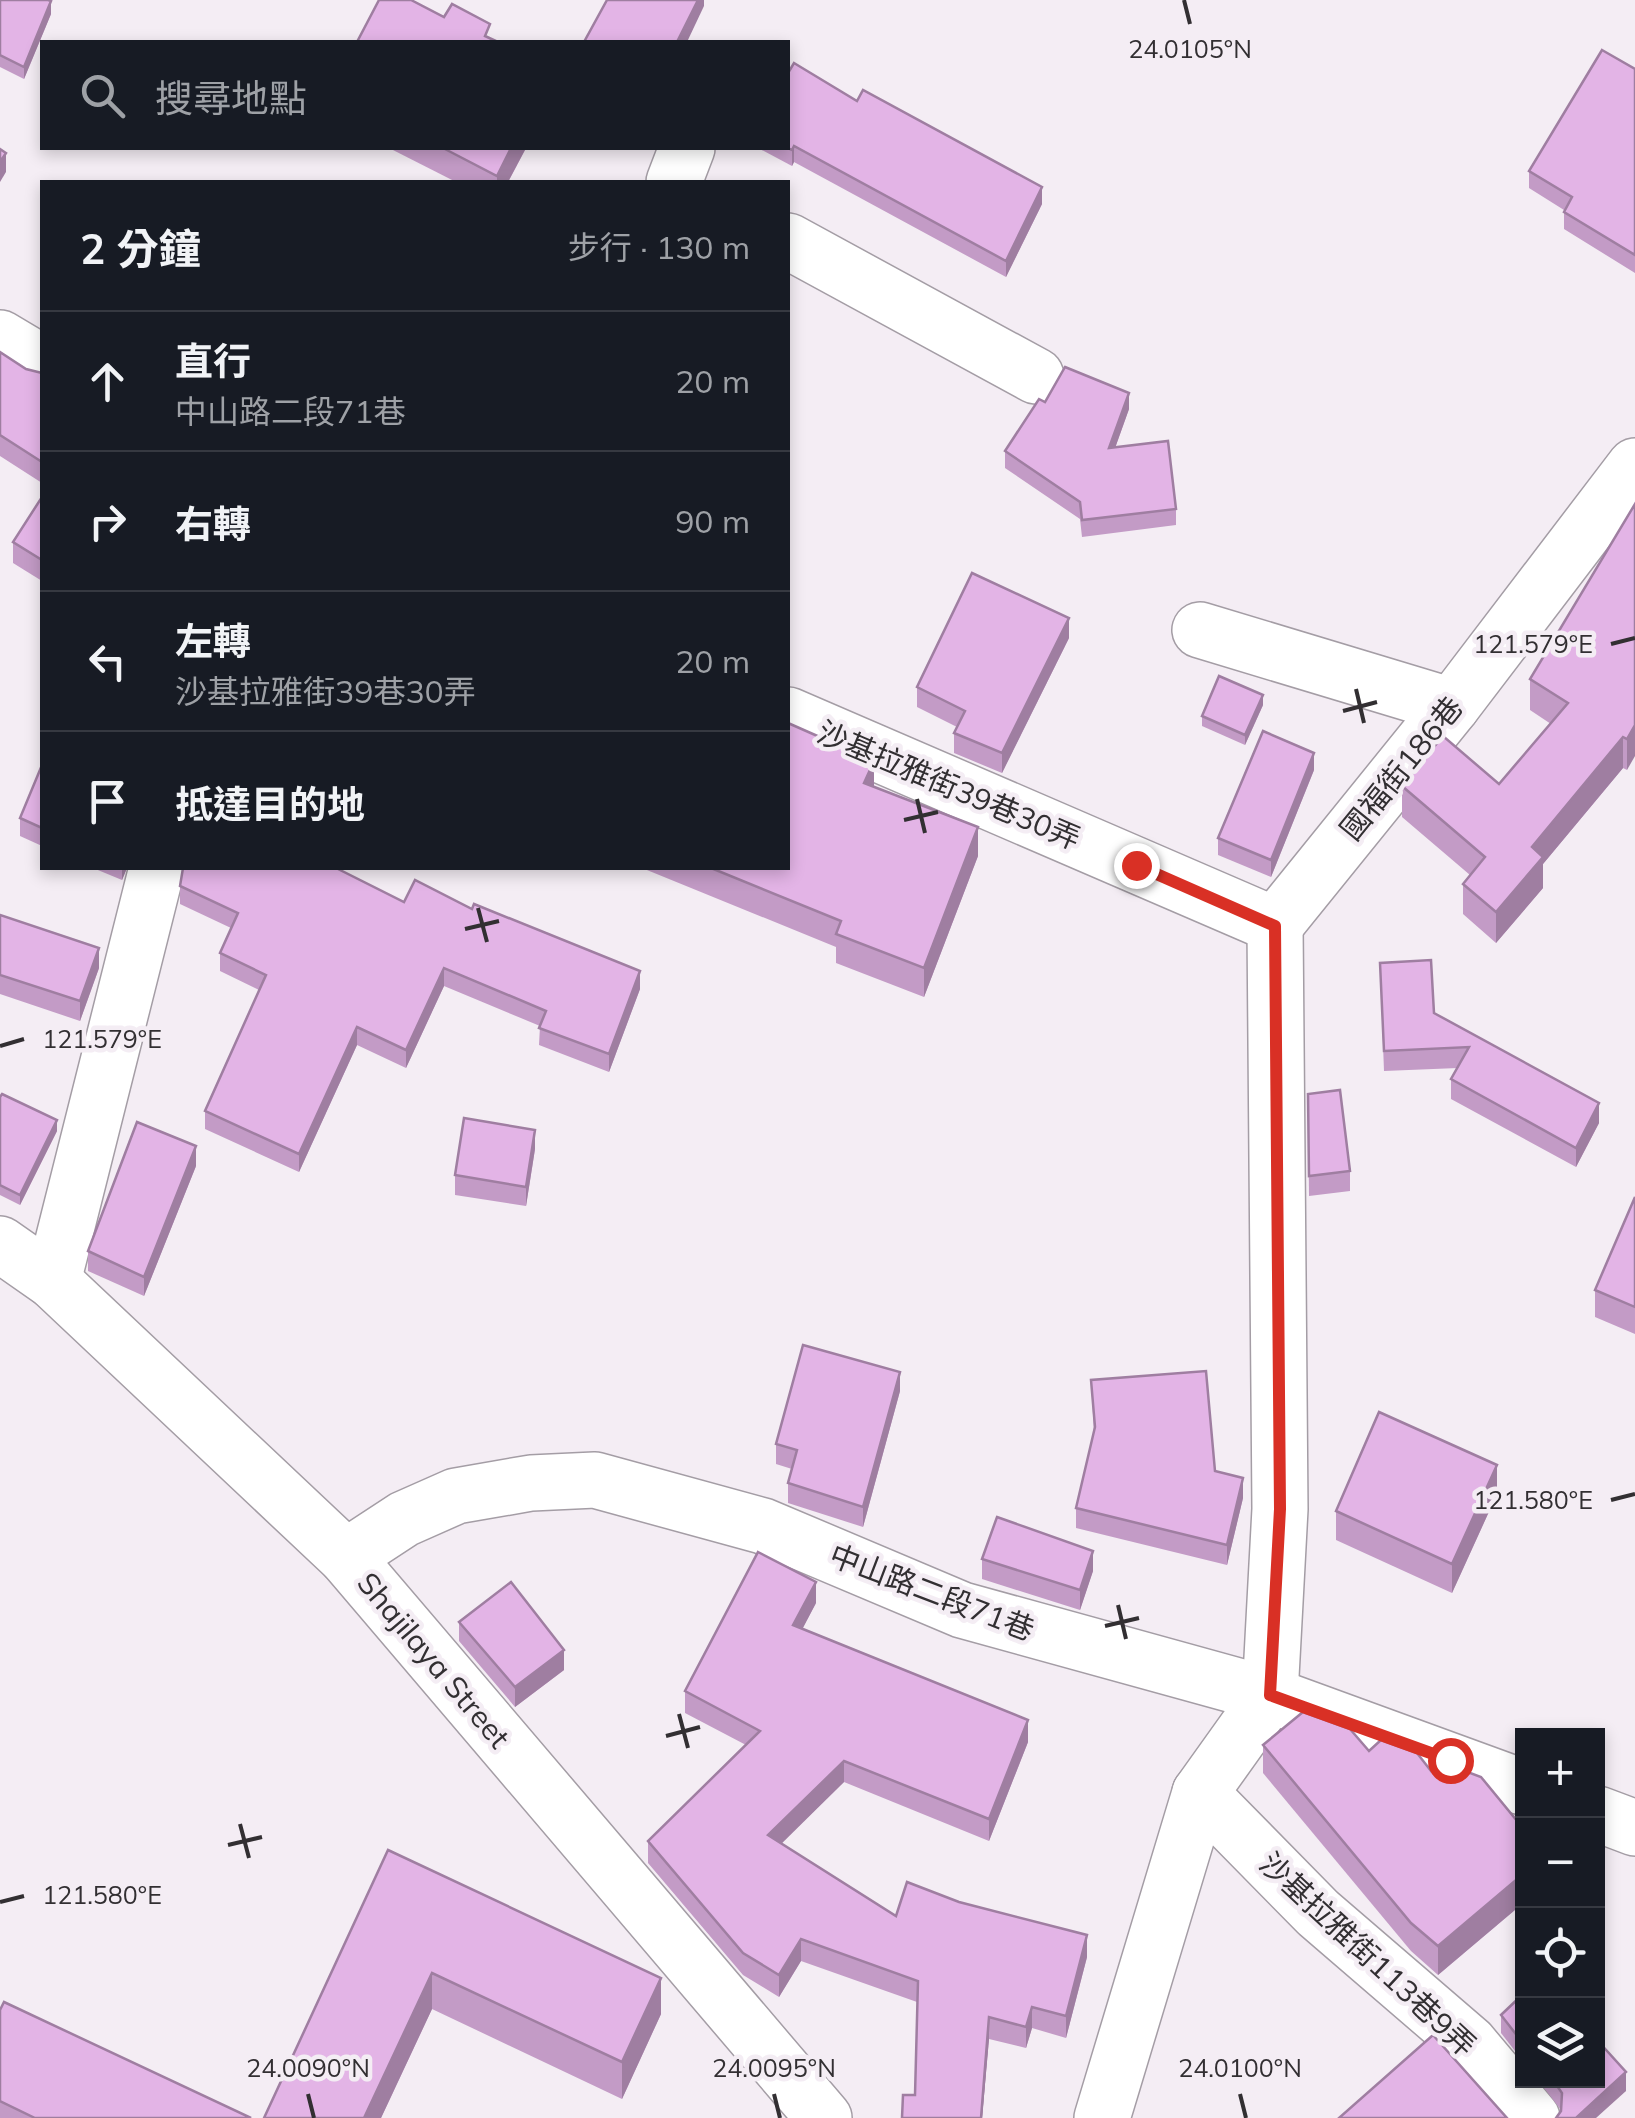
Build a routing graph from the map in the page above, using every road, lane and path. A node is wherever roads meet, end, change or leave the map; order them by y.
1 (790, 242) edge
2 (0, 338) edge
3 (40, 361) edge
4 (1036, 376) dead end
5 (1635, 466) edge
6 (1200, 630) dead end
7 (1452, 706) junction
8 (790, 716) edge
9 (156, 870) edge
10 (1275, 926) junction
11 (0, 1244) edge
12 (53, 1282) junction
13 (346, 1557) junction
14 (1270, 1695) junction
15 (1515, 1784) edge
16 (1200, 1793) junction
17 (1605, 1817) edge
18 (1635, 1828) edge
19 (824, 2118) edge
20 (1102, 2118) edge
21 (1532, 2118) edge

1 - 4 street
2 - 3 street
5 - 7 street, 國福街186巷
6 - 7 street
7 - 10 street, 國福街186巷
8 - 10 street, 沙基拉雅街39巷30弄
9 - 12 street
10 - 14 street
11 - 12 street, Shajilaya Street
12 - 13 street, Shajilaya Street
13 - 14 street, 中山路二段71巷
13 - 19 street, Shajilaya Street
14 - 15 street, 中山路二段71巷
14 - 16 street
16 - 20 street
16 - 21 street, 沙基拉雅街113巷9弄
17 - 18 street

